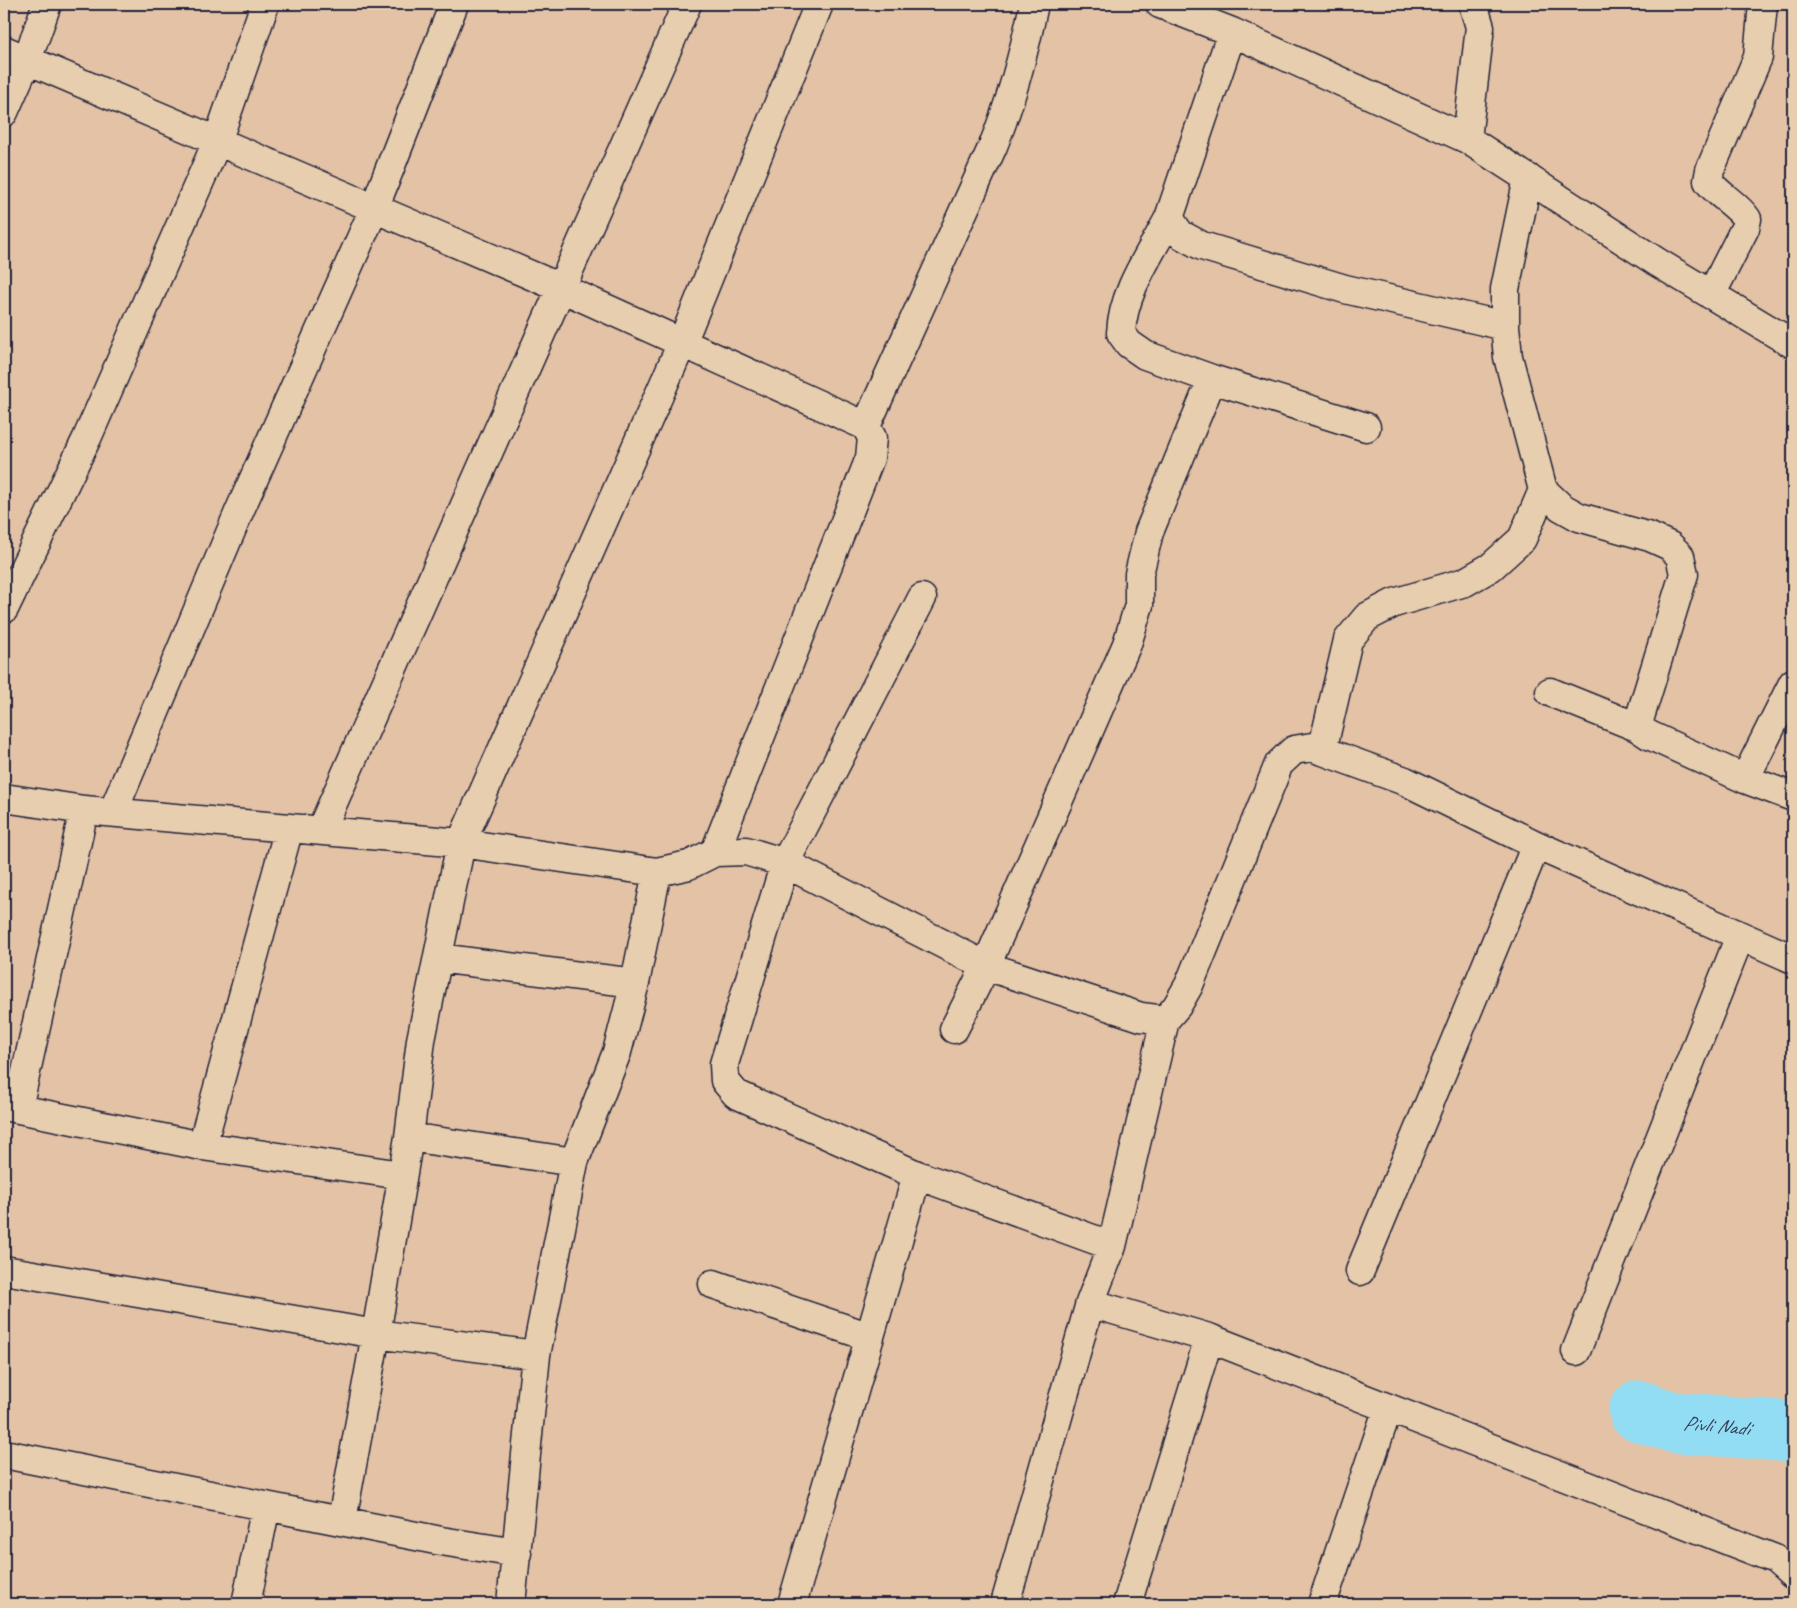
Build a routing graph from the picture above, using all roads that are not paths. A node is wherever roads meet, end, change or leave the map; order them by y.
1 (47, 4) edge
2 (265, 4) edge
3 (454, 4) edge
4 (687, 4) edge
5 (819, 4) edge
6 (1034, 4) edge
7 (1160, 4) edge
8 (1473, 4) edge
9 (1762, 4) edge
10 (1212, 13) edge
11 (1232, 32) junction
12 (15, 55) edge
13 (4, 112) edge
14 (1467, 139) junction
15 (217, 142) junction
16 (1528, 178) junction
17 (374, 209) junction
18 (1169, 218) junction
19 (561, 288) junction
20 (1711, 295) junction
21 (1505, 326) junction
22 (682, 343) junction
23 (1793, 344) edge
24 (1212, 379) junction
25 (866, 426) junction
26 (1366, 427) dead end
27 (1543, 490) junction
28 (922, 598) dead end
29 (4, 609) edge
30 (1793, 683) edge
31 (1550, 692) dead end
32 (1637, 727) junction
33 (1322, 752) junction
34 (1745, 779) junction
35 (1793, 797) edge
36 (4, 798) edge
37 (84, 810) junction
38 (113, 812) junction
39 (289, 828) junction
40 (321, 830) junction
41 (461, 843) junction
42 (1536, 844) junction
43 (715, 852) junction
44 (786, 863) junction
45 (657, 872) junction
46 (1740, 936) junction
47 (438, 958) junction
48 (1793, 959) edge
49 (986, 966) junction
50 (635, 983) junction
51 (1165, 1020) junction
52 (954, 1029) dead end
53 (11, 1107) edge
54 (409, 1136) junction
55 (202, 1146) junction
56 (574, 1162) junction
57 (402, 1175) junction
58 (917, 1175) junction
59 (1112, 1246) junction
60 (4, 1270) edge
61 (1360, 1271) dead end
62 (713, 1284) dead end
63 (1090, 1303) junction
64 (376, 1334) junction
65 (870, 1337) junction
66 (1209, 1338) junction
67 (1576, 1351) dead end
68 (536, 1355) junction
69 (1388, 1408) junction
70 (4, 1454) edge
71 (266, 1506) junction
72 (342, 1520) junction
73 (517, 1553) junction
74 (1793, 1575) edge
75 (246, 1604) edge
76 (511, 1604) edge
77 (792, 1604) edge
78 (1005, 1604) edge
79 (1127, 1604) edge
80 (1322, 1604) edge

1 - 12 street
2 - 15 street
3 - 17 street
4 - 19 street
5 - 22 street
6 - 25 street
7 - 10 street
8 - 14 street
9 - 20 street
10 - 11 street
11 - 14 street
11 - 18 street
12 - 13 street
12 - 15 street
14 - 16 street
15 - 17 street
15 - 29 street
16 - 20 street
16 - 21 street
17 - 19 street
17 - 38 street
18 - 21 street
18 - 24 street
19 - 22 street
19 - 40 street
20 - 23 street
21 - 27 street
22 - 25 street
22 - 41 street
24 - 26 street
24 - 49 street
25 - 43 street
27 - 32 street
27 - 33 street
28 - 44 street
30 - 34 street
31 - 32 street
32 - 34 street
33 - 42 street
33 - 51 street
34 - 35 street
36 - 37 street
37 - 38 street
37 - 53 street
38 - 39 street
39 - 40 street
39 - 55 street
40 - 41 street
41 - 45 street
41 - 47 street
42 - 46 street
42 - 61 street
43 - 44 street
43 - 45 street
44 - 49 street
44 - 58 street
45 - 50 street
46 - 48 street
46 - 67 street
47 - 50 street
47 - 54 street
49 - 51 street
49 - 52 street
50 - 56 street
51 - 59 street
53 - 55 street
54 - 56 street
54 - 57 street
55 - 57 street
56 - 68 street
57 - 64 street
58 - 59 street
58 - 65 street
59 - 63 street
60 - 64 street
62 - 65 street
63 - 66 street
63 - 78 street
64 - 68 street
64 - 72 street
65 - 77 street
66 - 69 street
66 - 79 street
68 - 73 street
69 - 74 street
69 - 80 street
70 - 71 street
71 - 72 street
71 - 75 street
72 - 73 street
73 - 76 street

